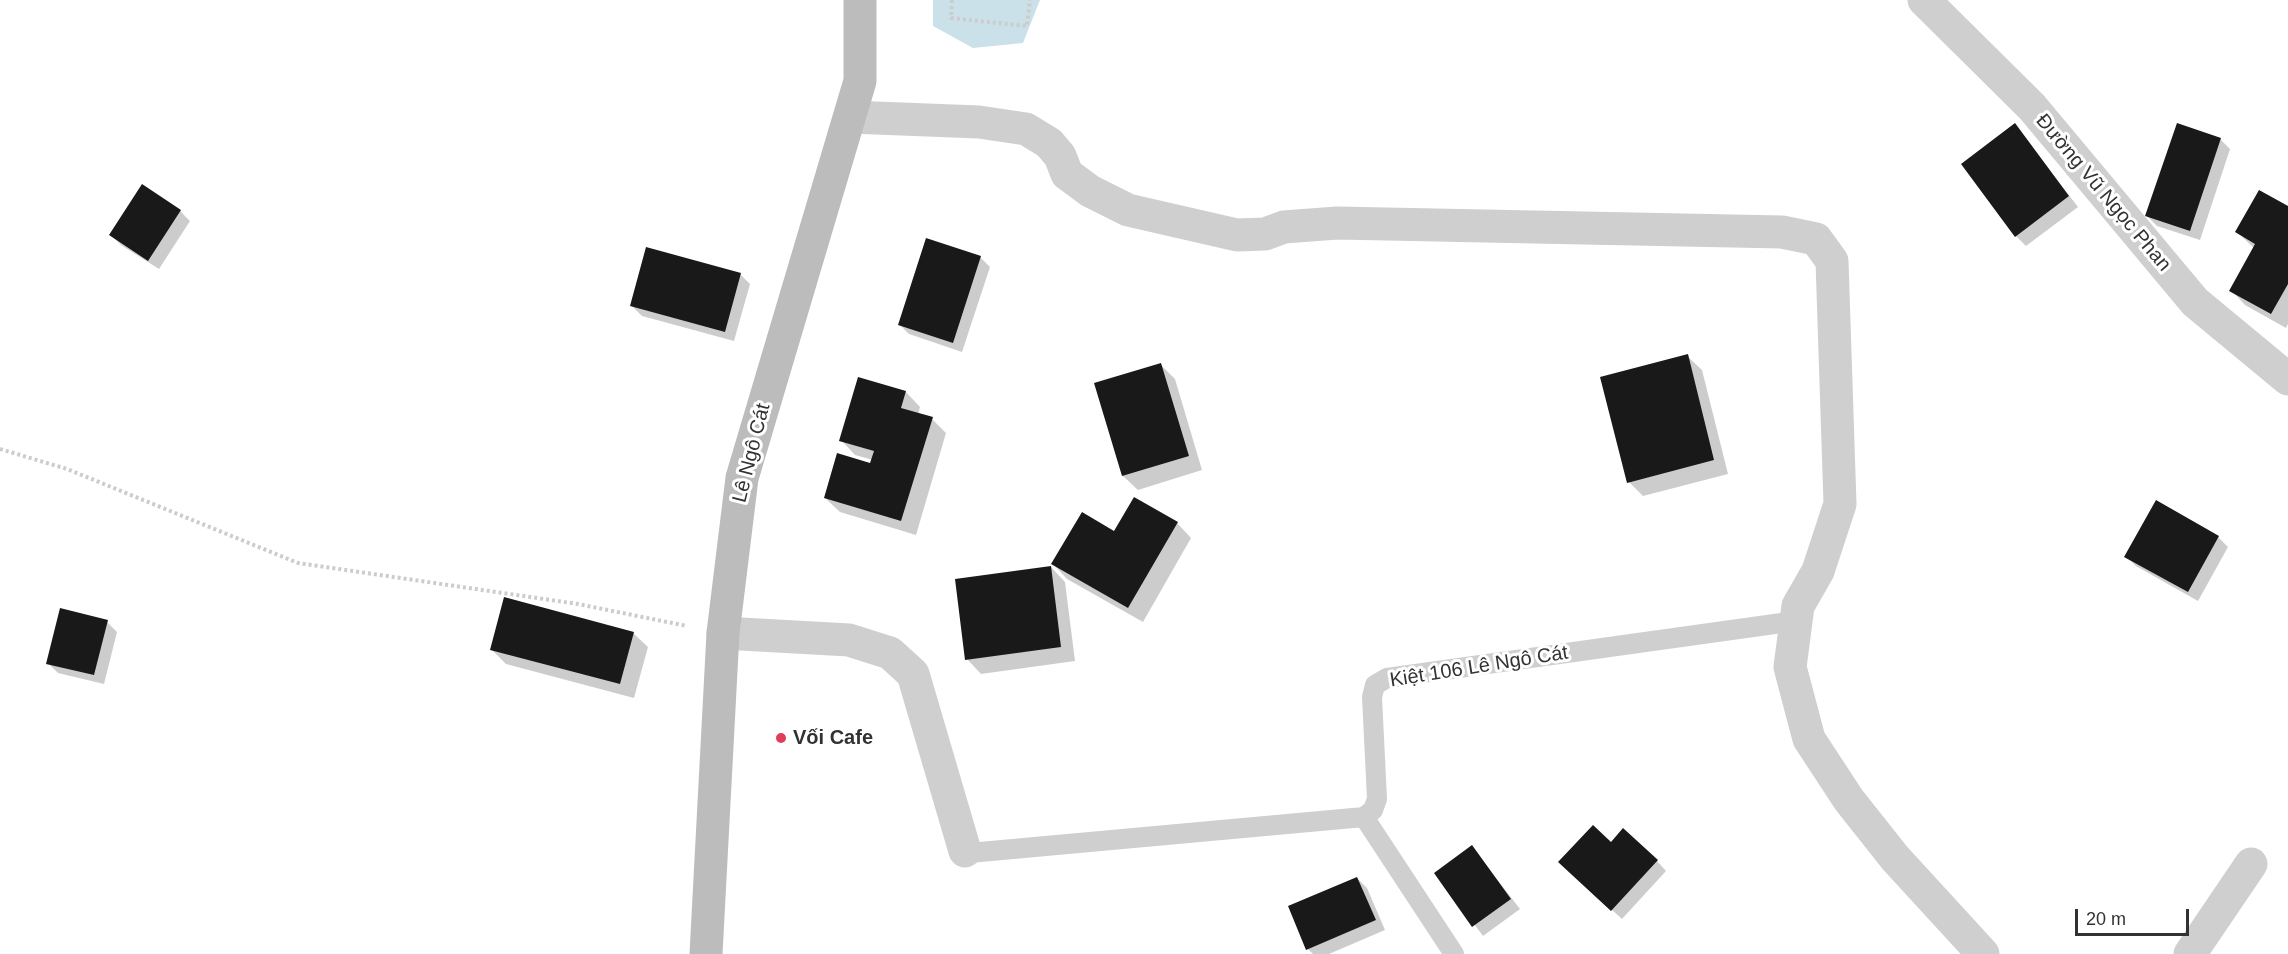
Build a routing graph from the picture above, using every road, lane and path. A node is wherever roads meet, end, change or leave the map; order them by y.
1 (860, 0) edge
2 (952, 0) edge
3 (1030, 0) edge
4 (1924, 0) edge
5 (850, 117) junction
6 (2288, 379) edge
7 (0, 449) edge
8 (1796, 621) junction
9 (723, 633) junction
10 (1364, 817) junction
11 (965, 851) joint
12 (2251, 864) dead end
13 (705, 954) edge
14 (1454, 954) edge
15 (1983, 954) edge
16 (2190, 954) edge

1 - 5 street, Lê Ngô Cát
2 - 3 path
4 - 6 street, Đường Vũ Ngọc Phan
5 - 8 street
5 - 9 street, Lê Ngô Cát
7 - 9 path
8 - 10 lane, Kiệt 106 Lê Ngô Cát
8 - 15 street
9 - 11 street
9 - 13 street, Lê Ngô Cát
10 - 11 lane
10 - 14 lane
12 - 16 street

